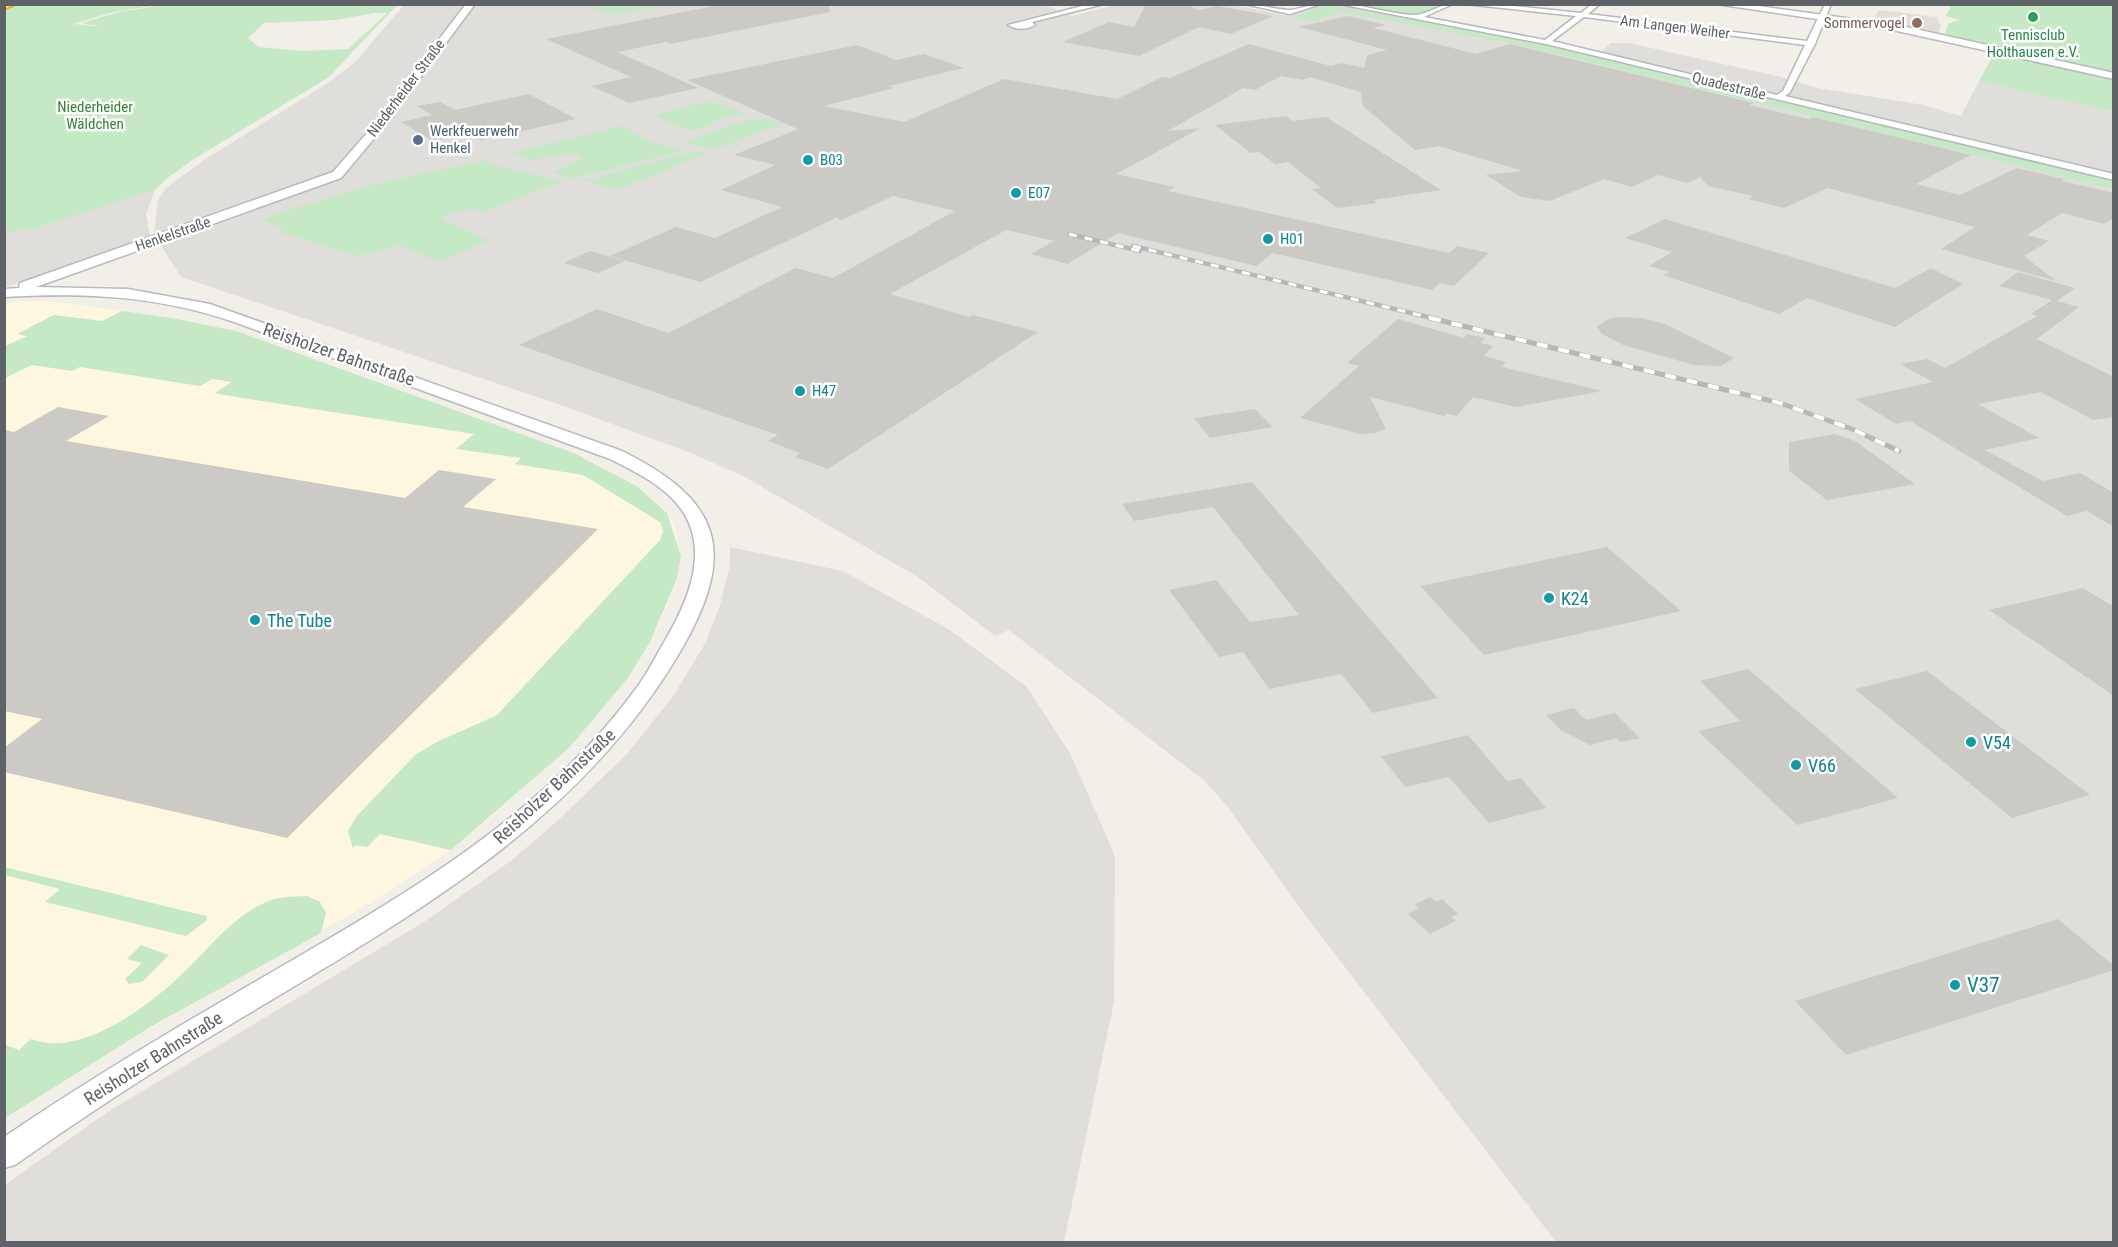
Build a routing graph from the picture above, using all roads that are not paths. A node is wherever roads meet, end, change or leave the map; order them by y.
1 (9, 4) edge
2 (471, 4) edge
3 (1101, 4) edge
4 (1247, 4) edge
5 (1318, 4) edge
6 (1342, 4) edge
7 (1450, 4) edge
8 (1468, 4) edge
9 (1597, 4) edge
10 (1720, 4) edge
11 (1828, 4) edge
12 (4, 5) edge
13 (1583, 15) junction
14 (1823, 17) junction
15 (1416, 18) junction
16 (1029, 22) dead end
17 (1546, 42) junction
18 (1810, 44) junction
19 (2114, 76) edge
20 (1778, 98) junction
21 (341, 172) joint
22 (2114, 177) edge
23 (72, 268) junction
24 (72, 290) junction
25 (6, 293) edge
26 (4, 1155) edge

1 - 12 highway
2 - 21 street, Niederheider Straße
3 - 16 street
4 - 5 street
6 - 15 street, Quadestraße
7 - 15 street
8 - 13 street, Am Langen Weiher
9 - 13 street
10 - 14 street
11 - 14 street
13 - 17 street
13 - 18 street, Am Langen Weiher
14 - 18 street
14 - 19 street
15 - 17 street, Quadestraße
17 - 20 street, Quadestraße
18 - 20 street
20 - 22 street, Quadestraße
21 - 23 street, Henkelstraße
23 - 24 street
23 - 25 street, Henkelstraße
24 - 25 street, Reisholzer Bahnstraße
24 - 26 street, Reisholzer Bahnstraße

